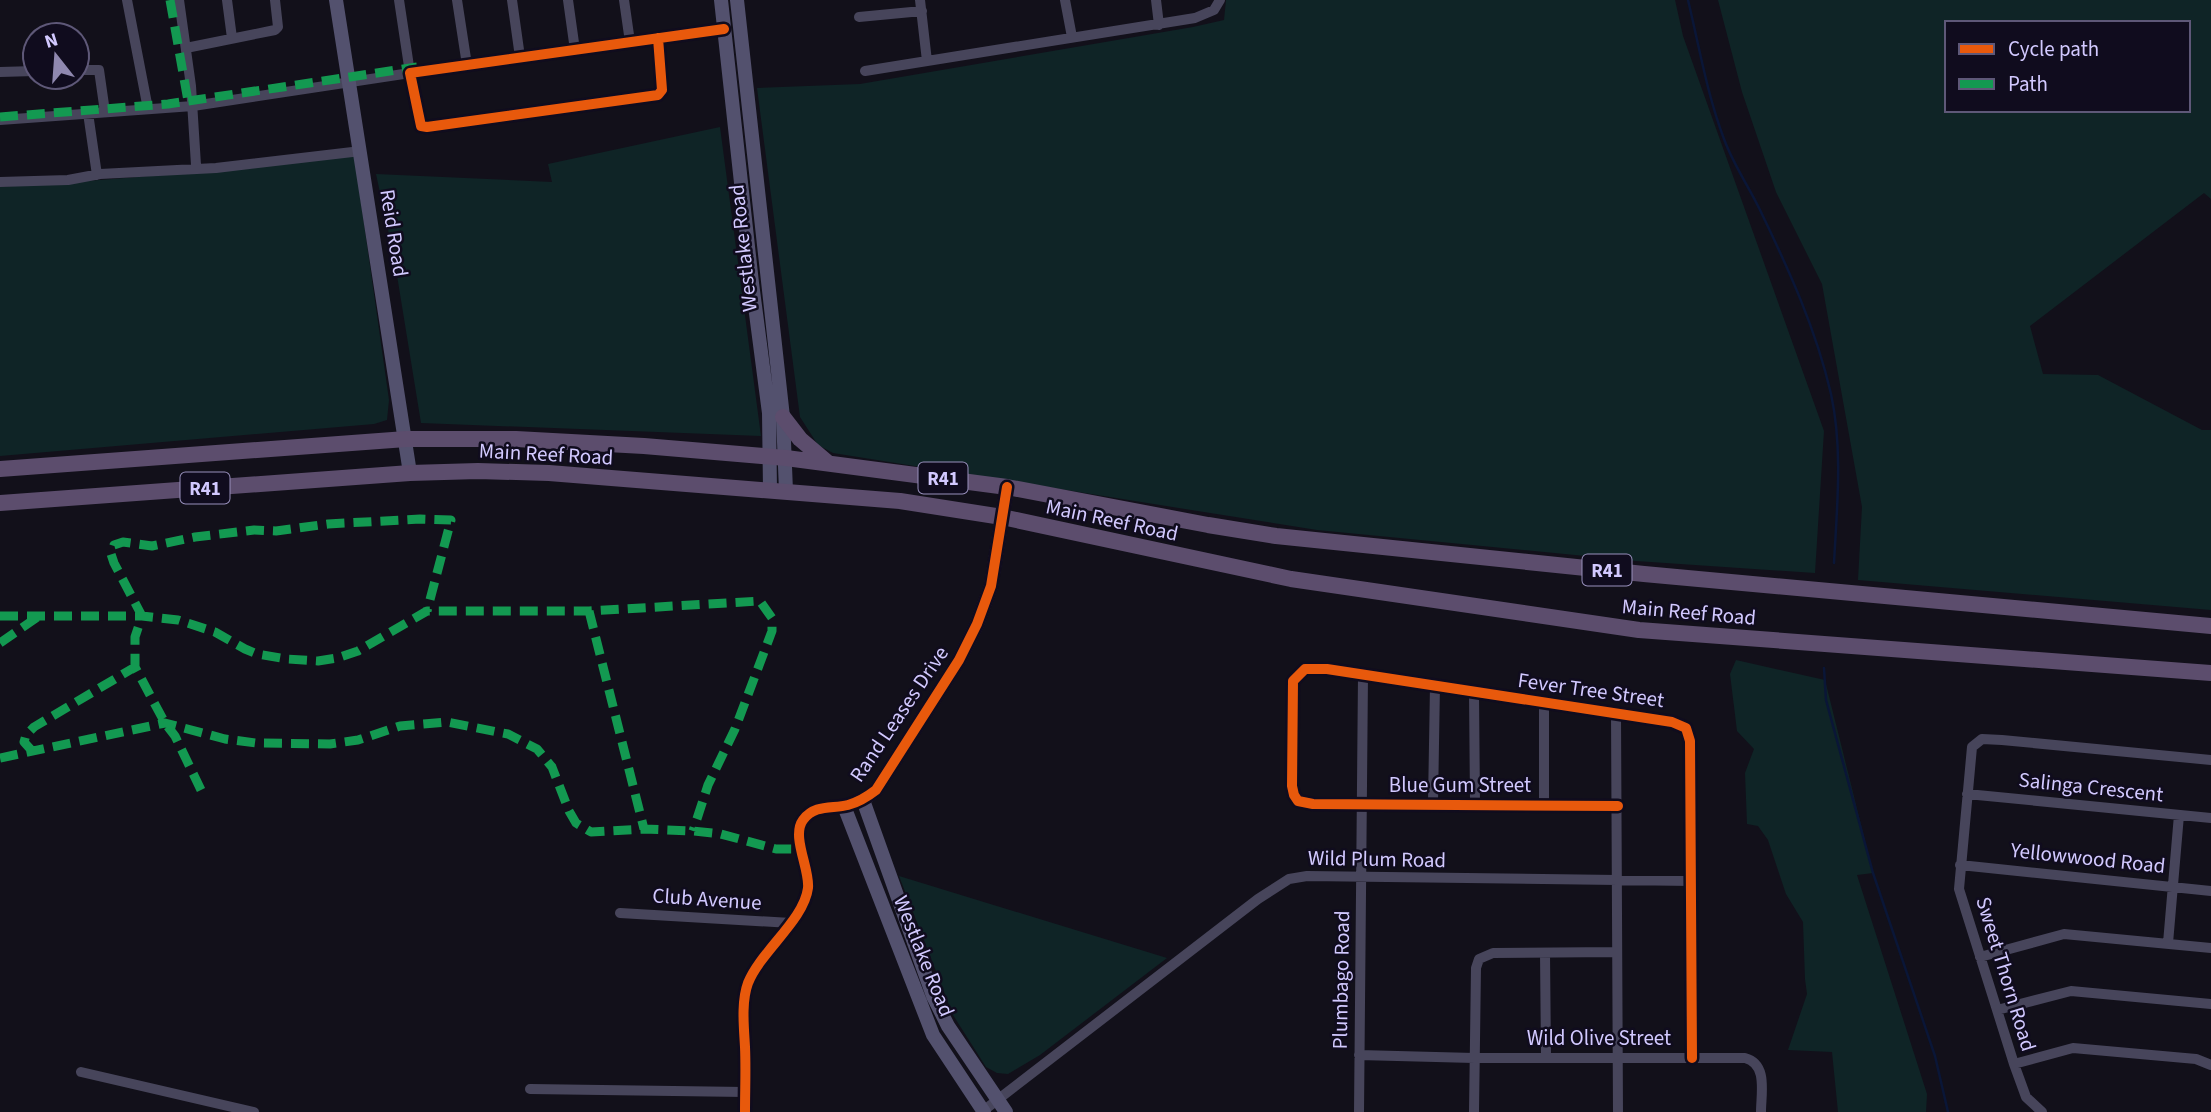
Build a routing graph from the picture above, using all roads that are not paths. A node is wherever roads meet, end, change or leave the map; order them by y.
1 (127, 0) edge
2 (179, 0) edge
3 (227, 0) edge
4 (275, 0) edge
5 (336, 0) edge
6 (399, 0) edge
7 (457, 0) edge
8 (512, 0) edge
9 (568, 0) edge
10 (624, 0) edge
11 (721, 0) edge
12 (737, 0) edge
13 (1065, 0) edge
14 (1156, 0) edge
15 (1220, 0) edge
16 (921, 5) edge
17 (859, 17) dead end
18 (1159, 25) junction
19 (724, 29) junction
20 (1073, 37) junction
21 (232, 38) junction
22 (658, 38) junction
23 (629, 42) junction
24 (186, 48) junction
25 (575, 50) junction
26 (520, 57) junction
27 (927, 61) junction
28 (467, 65) junction
29 (91, 70) edge
30 (21, 71) edge
31 (865, 71) dead end
32 (0, 72) edge
33 (410, 73) junction
34 (351, 83) junction
35 (193, 106) junction
36 (148, 109) junction
37 (105, 112) junction
38 (89, 113) junction
39 (0, 120) edge
40 (361, 151) junction
41 (196, 165) dead end
42 (97, 175) junction
43 (0, 182) edge
44 (783, 416) junction
45 (406, 439) junction
46 (769, 456) junction
47 (786, 458) junction
48 (830, 463) junction
49 (0, 469) edge
50 (410, 473) junction
51 (1007, 487) junction
52 (778, 491) junction
53 (0, 503) edge
54 (1002, 517) junction
55 (2211, 626) edge
56 (2211, 673) edge
57 (1363, 675) junction
58 (1435, 685) junction
59 (1475, 693) junction
60 (1544, 703) junction
61 (1616, 714) junction
62 (2002, 740) joint
63 (2211, 760) edge
64 (1967, 794) junction
65 (863, 800) junction
66 (1303, 803) joint
67 (1433, 803) junction
68 (1475, 803) junction
69 (1362, 804) junction
70 (1544, 804) junction
71 (844, 806) junction
72 (1618, 806) junction
73 (2179, 815) junction
74 (2211, 818) edge
75 (1960, 865) junction
76 (1362, 878) junction
77 (1616, 880) junction
78 (1692, 881) junction
79 (2173, 886) junction
80 (2211, 891) edge
81 (620, 913) dead end
82 (791, 923) junction
83 (2168, 943) junction
84 (2211, 948) edge
85 (1617, 952) junction
86 (1545, 953) junction
87 (1980, 957) junction
88 (2211, 1004) edge
89 (1997, 1010) junction
90 (1359, 1055) junction
91 (1546, 1057) junction
92 (1618, 1057) junction
93 (1474, 1058) junction
94 (1692, 1058) junction
95 (2014, 1064) junction
96 (2211, 1065) edge
97 (81, 1072) dead end
98 (530, 1089) dead end
99 (746, 1092) junction
100 (997, 1100) junction
101 (984, 1111) edge
102 (254, 1112) edge
103 (745, 1112) edge
104 (1006, 1112) edge
105 (1359, 1112) edge
106 (1474, 1112) edge
107 (1618, 1112) edge
108 (1761, 1112) edge
109 (2042, 1112) edge

1 - 36 street
2 - 24 street
3 - 21 street
4 - 21 street
5 - 34 street, Reid Road
6 - 33 street
7 - 28 street
8 - 26 street
9 - 25 street
10 - 23 street
11 - 19 street, Westlake Road
12 - 44 street, Westlake Road
13 - 20 street
14 - 18 street
15 - 18 street
16 - 17 street
16 - 27 street
18 - 20 street
19 - 22 street
19 - 46 street, Westlake Road
20 - 27 street
21 - 24 street
22 - 23 street
22 - 33 street
23 - 25 street
24 - 35 street
25 - 26 street
26 - 28 street
27 - 31 street
28 - 33 street
29 - 37 street
30 - 32 street
33 - 34 street
34 - 35 street
34 - 40 street, Reid Road
35 - 36 street
35 - 41 street
36 - 37 street
37 - 38 street
38 - 39 street
38 - 42 street
40 - 42 street
40 - 45 street, Reid Road
42 - 43 street
44 - 47 street, Westlake Road
44 - 48 main road
45 - 46 main road, Main Reef Road / R41
45 - 49 main road, Main Reef Road / R41
45 - 50 street, Reid Road
46 - 47 main road, Main Reef Road / R41
46 - 52 street, Westlake Road
47 - 48 main road, Main Reef Road / R41
47 - 52 street, Westlake Road
48 - 51 main road, Main Reef Road / R41
50 - 52 main road, Main Reef Road / R41
50 - 53 main road, Main Reef Road / R41
51 - 54 street, Rand Leases Drive
51 - 55 main road, Main Reef Road / R41
52 - 54 main road, Main Reef Road / R41
54 - 56 main road, Main Reef Road / R41
54 - 65 street, Rand Leases Drive
57 - 58 street, Fever Tree Street
57 - 66 street, Fever Tree Street
57 - 69 street, Plumbago Road
58 - 59 street, Fever Tree Street
58 - 67 street
59 - 60 street, Fever Tree Street
59 - 68 street
60 - 61 street, Fever Tree Street
60 - 70 street
61 - 72 street
61 - 78 street, Fever Tree Street
62 - 63 street, Salinga Crescent
62 - 64 street, Sweet Thorn Road
64 - 73 street, Salinga Crescent
64 - 75 street, Sweet Thorn Road
65 - 71 street, Rand Leases Drive
65 - 100 street
66 - 69 street, Blue Gum Street
67 - 68 street, Blue Gum Street
67 - 69 street, Blue Gum Street
68 - 70 street, Blue Gum Street
69 - 76 street, Plumbago Road
70 - 72 street, Blue Gum Street
71 - 82 street, Rand Leases Drive
71 - 101 street, Westlake Road
72 - 77 street
73 - 74 street, Salinga Crescent
73 - 79 street
75 - 79 street, Yellowwood Road
75 - 87 street, Sweet Thorn Road
76 - 77 street, Wild Plum Road
76 - 90 street, Plumbago Road
76 - 100 street, Wild Plum Road
77 - 78 street, Wild Plum Road
77 - 85 street
78 - 94 street, Fever Tree Street
79 - 80 street, Yellowwood Road
79 - 83 street
81 - 82 street, Club Avenue
82 - 99 street, Rand Leases Drive
83 - 84 street
83 - 87 street
85 - 86 street
85 - 92 street
86 - 91 street
86 - 93 street
87 - 89 street, Sweet Thorn Road
88 - 89 street
89 - 95 street, Sweet Thorn Road
90 - 93 street, Wild Olive Street
90 - 105 street, Plumbago Road
91 - 92 street, Wild Olive Street
91 - 93 street, Wild Olive Street
92 - 94 street, Wild Olive Street
92 - 107 street
93 - 106 street
94 - 108 street, Wild Olive Street
95 - 96 street
95 - 109 street, Sweet Thorn Road
97 - 102 street
98 - 99 street
99 - 103 street, Rand Leases Drive
100 - 101 street, Wild Plum Road
100 - 104 street

